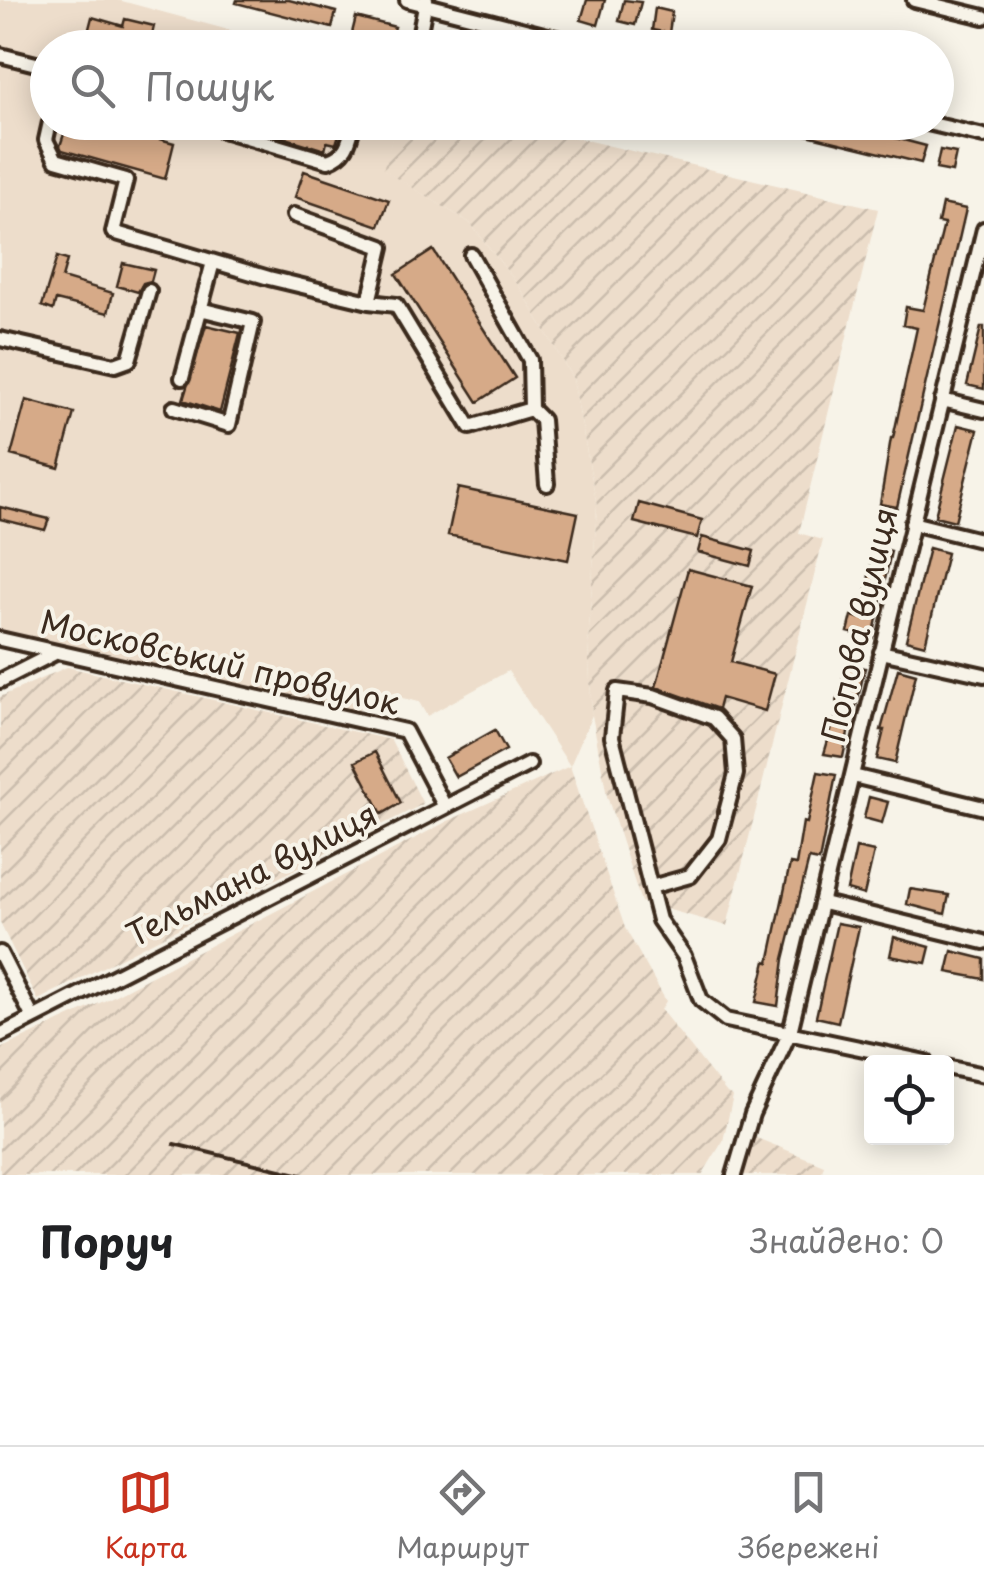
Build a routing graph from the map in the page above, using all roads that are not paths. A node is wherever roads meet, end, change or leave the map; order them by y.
1 (406, 0) edge
2 (914, 0) edge
3 (426, 2) edge
4 (984, 17) edge
5 (420, 30) edge
6 (529, 30) edge
7 (0, 55) edge
8 (30, 62) edge
9 (954, 129) edge
10 (984, 136) edge
11 (46, 140) edge
12 (257, 140) edge
13 (350, 140) edge
14 (294, 215) dead end
15 (984, 230) edge
16 (471, 254) dead end
17 (212, 262) junction
18 (978, 276) edge
19 (150, 291) dead end
20 (369, 302) junction
21 (200, 308) junction
22 (0, 339) edge
23 (182, 378) dead end
24 (942, 400) junction
25 (174, 408) dead end
26 (532, 409) junction
27 (984, 410) edge
28 (547, 484) dead end
29 (912, 523) junction
30 (984, 541) edge
31 (0, 639) edge
32 (58, 652) junction
33 (881, 652) junction
34 (984, 675) edge
35 (0, 681) edge
36 (529, 764) dead end
37 (853, 776) junction
38 (445, 807) junction
39 (984, 808) edge
40 (651, 887) junction
41 (822, 903) junction
42 (984, 942) edge
43 (0, 953) edge
44 (33, 1018) junction
45 (790, 1032) junction
46 (0, 1034) edge
47 (894, 1055) edge
48 (954, 1069) edge
49 (984, 1075) edge
50 (734, 1175) edge

1 - 3 street
2 - 4 street
3 - 5 street
3 - 6 street
7 - 8 street
9 - 10 street
11 - 17 street
12 - 13 street
14 - 20 street
15 - 18 street, Попова вулиця
16 - 26 street
17 - 20 street
17 - 21 street
18 - 24 street, Попова вулиця
19 - 22 street
20 - 26 street
21 - 23 street
21 - 25 street
24 - 27 street
24 - 29 street, Попова вулиця
26 - 28 street
29 - 30 street
29 - 33 street, Попова вулиця
31 - 32 street, Московський провулок
32 - 35 street
32 - 38 street, Московський провулок
33 - 34 street
33 - 37 street, Попова вулиця
36 - 38 street, Тельмана вулиця
37 - 39 street
37 - 41 street, Попова вулиця
38 - 44 street, Тельмана вулиця
40 - 40 street
40 - 45 street
41 - 42 street
41 - 45 street, Попова вулиця
43 - 44 street
44 - 46 street, Тельмана вулиця
45 - 47 street
45 - 50 street, Попова вулиця
48 - 49 street

